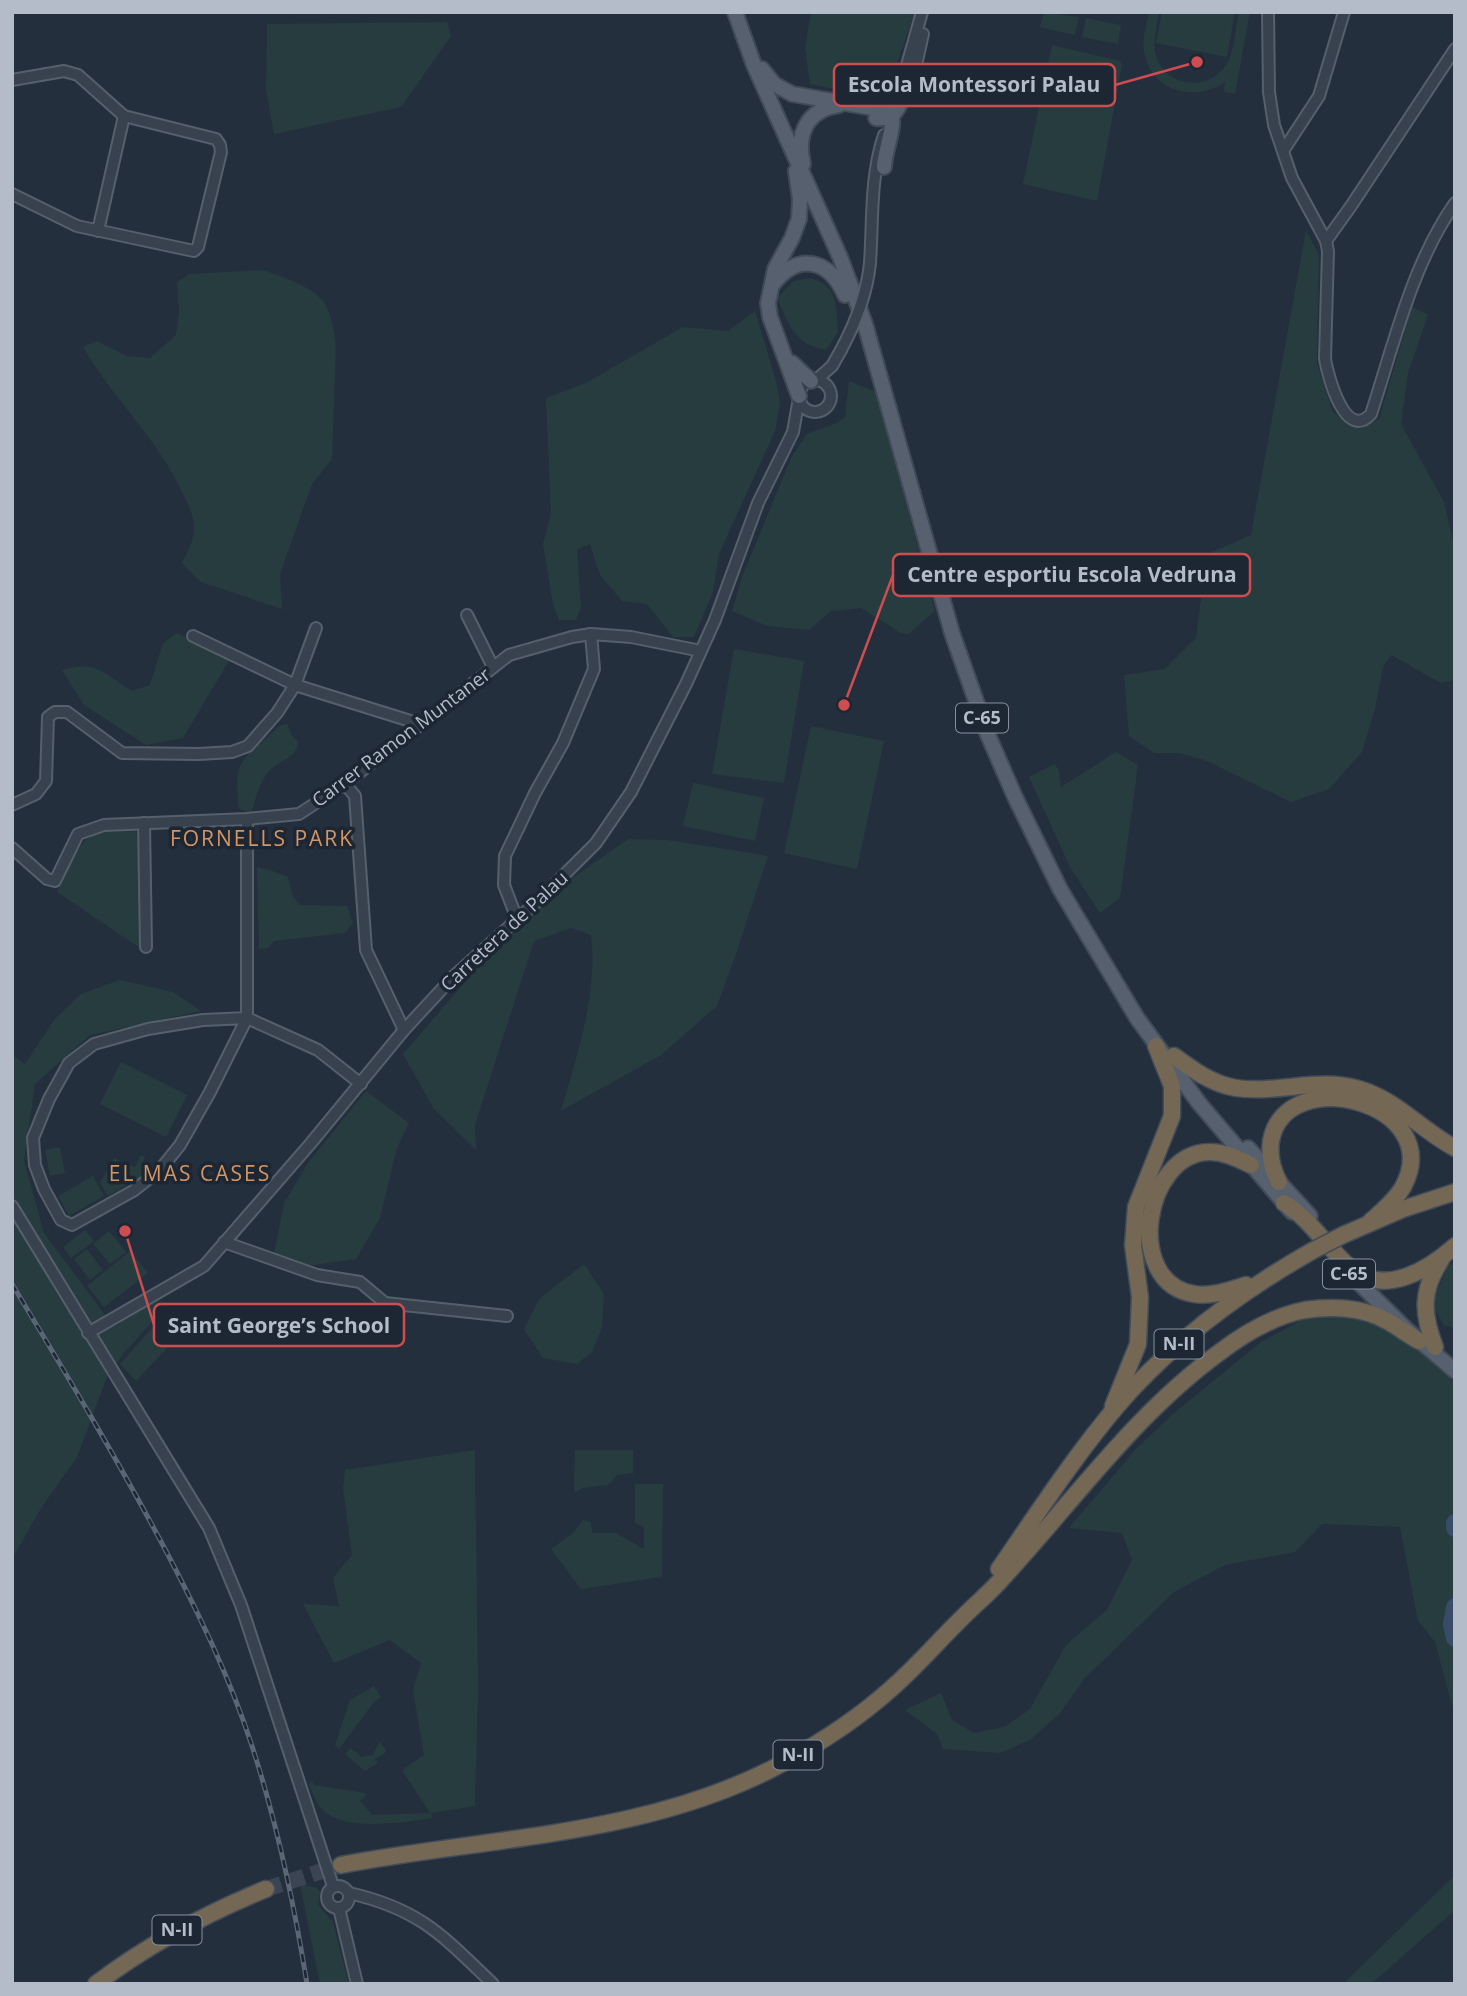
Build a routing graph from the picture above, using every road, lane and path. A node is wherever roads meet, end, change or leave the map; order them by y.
1 (735, 12) edge
2 (923, 12) edge
3 (1268, 12) edge
4 (1344, 12) edge
5 (1455, 49) edge
6 (751, 57) junction
7 (914, 76) junction
8 (12, 80) edge
9 (898, 97) joint
10 (847, 103) junction
11 (879, 113) junction
12 (124, 116) junction
13 (884, 135) joint
14 (787, 139) junction
15 (1283, 151) junction
16 (884, 167) junction
17 (810, 191) junction
18 (12, 194) edge
19 (1455, 204) edge
20 (872, 223) junction
21 (98, 231) junction
22 (1326, 241) junction
23 (770, 288) junction
24 (786, 357) junction
25 (831, 366) junction
26 (813, 381) junction
27 (884, 384) junction
28 (830, 391) junction
29 (799, 397) junction
30 (821, 411) junction
31 (793, 432) junction
32 (467, 615) dead end
33 (316, 628) dead end
34 (592, 634) junction
35 (193, 636) dead end
36 (701, 651) junction
37 (493, 667) junction
38 (295, 685) junction
39 (420, 724) junction
40 (345, 784) junction
41 (12, 805) edge
42 (247, 819) junction
43 (144, 823) junction
44 (12, 848) edge
45 (517, 919) junction
46 (146, 947) dead end
47 (1124, 994) junction
48 (247, 1018) junction
49 (404, 1030) junction
50 (1156, 1046) junction
51 (1174, 1056) junction
52 (361, 1084) junction
53 (1455, 1148) edge
54 (1251, 1165) junction
55 (1279, 1182) junction
56 (1455, 1192) edge
57 (1284, 1203) junction
58 (12, 1206) edge
59 (1370, 1222) junction
60 (224, 1242) junction
61 (1449, 1251) edge
62 (1364, 1275) junction
63 (1259, 1282) junction
64 (507, 1316) dead end
65 (88, 1333) junction
66 (1419, 1341) junction
67 (1435, 1347) junction
68 (1455, 1370) edge
69 (1109, 1416) junction
70 (964, 1616) junction
71 (341, 1866) tunnel mouth
72 (333, 1886) junction
73 (266, 1889) tunnel mouth
74 (349, 1893) junction
75 (339, 1908) junction
76 (96, 1984) edge
77 (357, 1984) edge
78 (493, 1984) edge

1 - 6 main road, C-65
2 - 7 street
2 - 9 street
3 - 15 street
4 - 15 street
5 - 22 street
6 - 10 main road
6 - 14 main road, C-65
7 - 11 main road
7 - 16 street
8 - 12 street
9 - 11 main road
10 - 11 main road
10 - 17 main road
11 - 13 main road
11 - 16 main road
12 - 21 street
12 - 21 street
13 - 20 street
14 - 17 main road, C-65
14 - 23 main road
15 - 22 street
16 - 20 street
17 - 27 main road, C-65
18 - 21 street
19 - 22 street
20 - 25 street, bridge
23 - 24 main road
23 - 27 main road
24 - 26 main road
24 - 29 main road
25 - 26 street
25 - 28 street
26 - 28 street
26 - 29 street
27 - 47 main road, C-65
28 - 30 street
29 - 30 street
29 - 31 street, Carretera de Palau
30 - 31 street, Carretera de Palau
31 - 36 street, Carretera de Palau
32 - 37 street
33 - 38 street
34 - 36 street, Carrer Ramon Muntaner
34 - 37 street, Carrer Ramon Muntaner
34 - 45 street
35 - 38 street
36 - 45 street, Carretera de Palau
37 - 39 street, Carrer Ramon Muntaner
38 - 39 street
38 - 41 street
39 - 40 street, Carrer Ramon Muntaner
40 - 42 street, Carrer Ramon Muntaner
40 - 49 street
42 - 43 street, Carrer Ramon Muntaner
42 - 48 street
43 - 44 street, Carrer Ramon Muntaner
43 - 46 street
45 - 49 street, Carretera de Palau
47 - 50 main road, C-65
47 - 51 main road, C-65
48 - 48 street
48 - 52 street
49 - 52 street, Carretera de Palau
50 - 54 main road, C-65
50 - 69 highway
51 - 53 highway
51 - 55 main road, C-65
52 - 60 street, Carretera de Palau
54 - 57 main road, C-65
54 - 63 highway
55 - 59 highway
55 - 62 main road, C-65
56 - 59 highway, N-II
57 - 62 highway
57 - 66 main road, C-65
58 - 65 street
59 - 63 highway, N-II, bridge
60 - 64 street
60 - 65 street, Carretera de Palau
61 - 62 highway
61 - 67 highway
62 - 67 main road, C-65
63 - 69 highway, N-II
65 - 72 street
66 - 68 main road, C-65
66 - 70 highway
67 - 68 main road, C-65
69 - 70 highway, N-II
70 - 71 highway, N-II
72 - 74 street
72 - 75 street
73 - 76 highway, N-II
74 - 75 street
74 - 78 street
75 - 77 street

